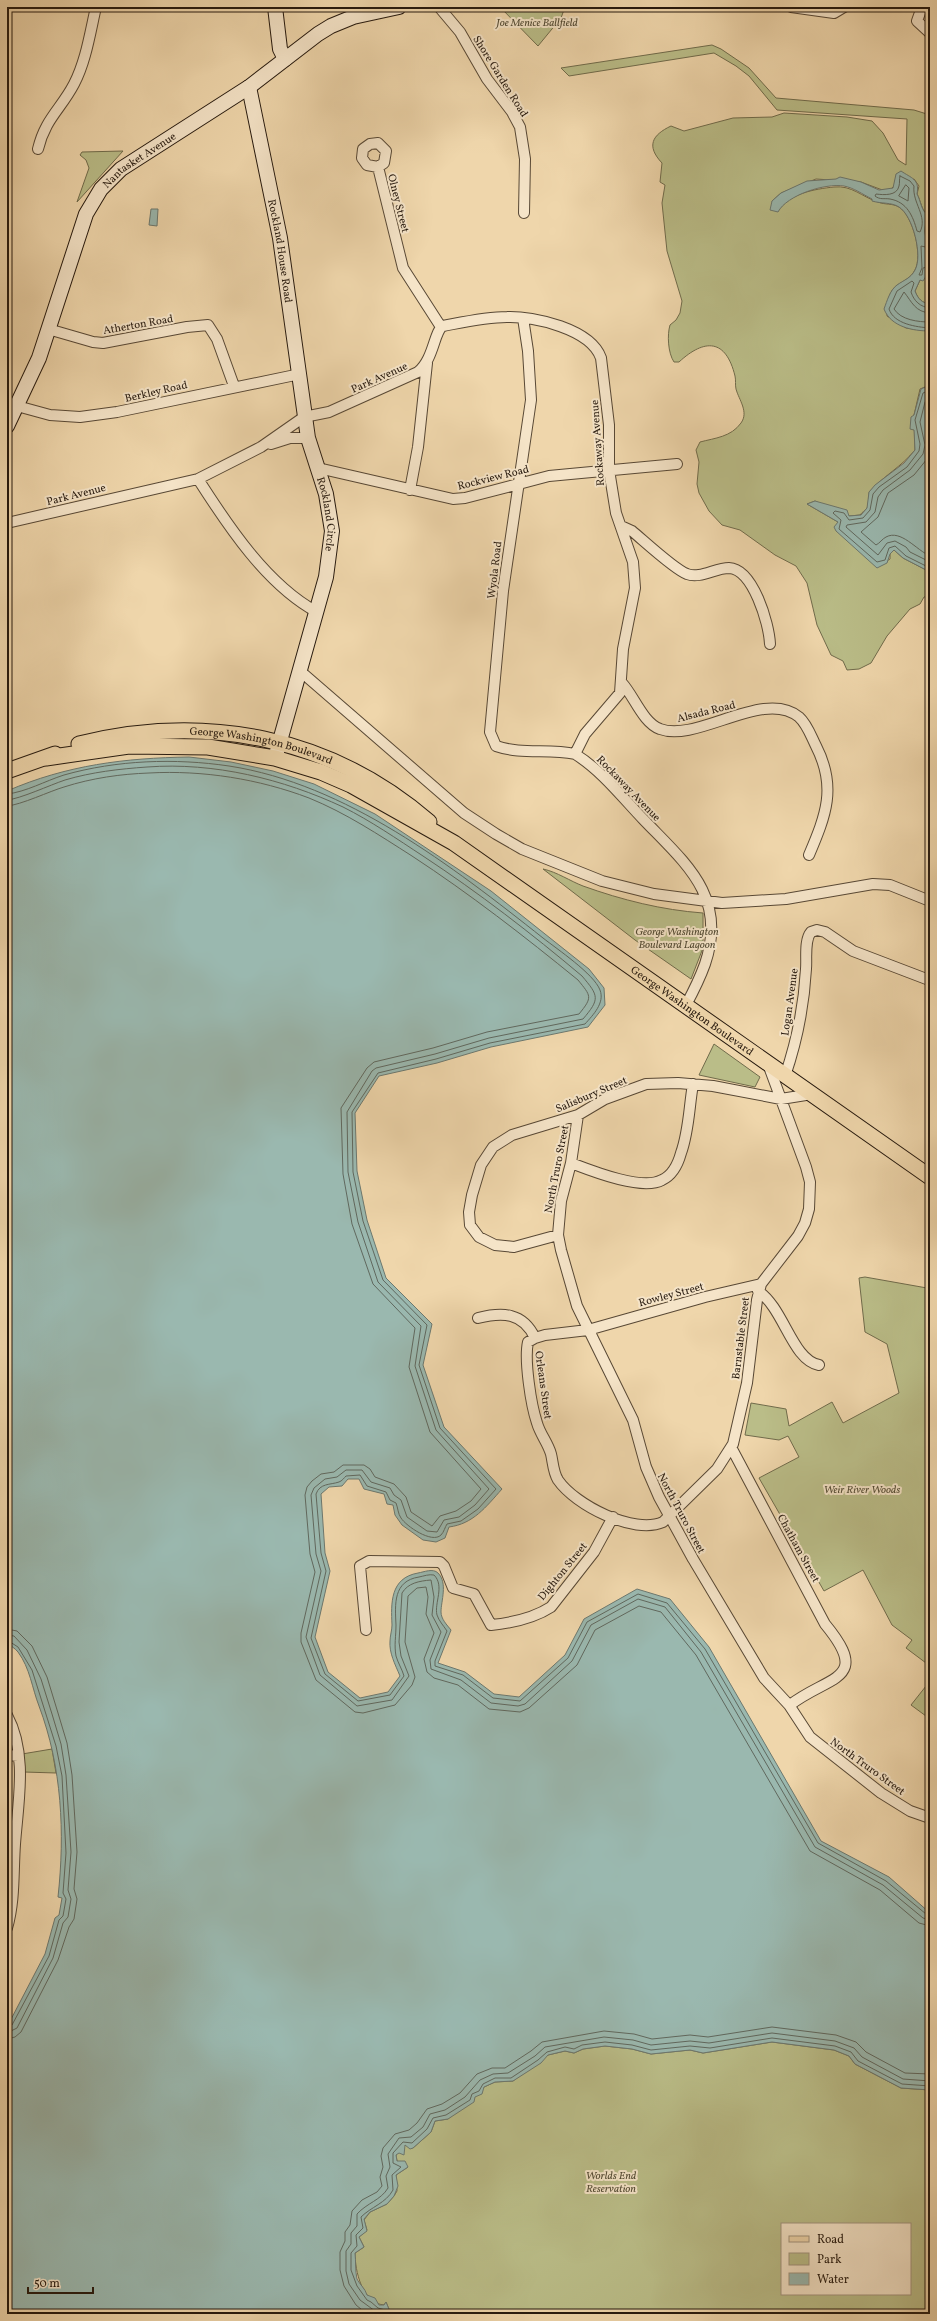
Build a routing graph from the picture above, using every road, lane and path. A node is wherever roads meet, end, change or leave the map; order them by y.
1 (96, 7) edge
2 (275, 7) edge
3 (399, 7) edge
4 (439, 7) edge
5 (791, 7) edge
6 (844, 7) edge
7 (922, 7) edge
8 (930, 33) edge
9 (286, 59) junction
10 (249, 87) junction
11 (38, 149) dead end
12 (378, 167) dead end
13 (524, 213) dead end
14 (523, 318) junction
15 (441, 327) junction
16 (48, 329) junction
17 (427, 363) junction
18 (300, 374) junction
19 (234, 386) junction
20 (17, 406) junction
21 (304, 416) junction
22 (7, 426) edge
23 (308, 438) junction
24 (261, 447) junction
25 (677, 464) dead end
26 (318, 468) junction
27 (609, 470) junction
28 (198, 479) junction
29 (518, 482) junction
30 (410, 490) junction
31 (7, 523) edge
32 (621, 526) junction
33 (317, 612) junction
34 (770, 644) dead end
35 (299, 670) junction
36 (622, 683) junction
37 (279, 743) junction
38 (575, 754) junction
39 (46, 758) junction
40 (275, 758) junction
41 (7, 772) edge
42 (454, 843) junction
43 (808, 855) dead end
44 (930, 901) edge
45 (708, 902) junction
46 (929, 980) dead end
47 (686, 1005) junction
48 (768, 1064) junction
49 (786, 1076) junction
50 (693, 1084) junction
51 (812, 1094) junction
52 (781, 1099) junction
53 (578, 1115) junction
54 (570, 1163) junction
55 (930, 1177) edge
56 (558, 1235) junction
57 (760, 1288) junction
58 (478, 1318) dead end
59 (588, 1330) junction
60 (535, 1338) junction
61 (819, 1365) dead end
62 (731, 1447) junction
63 (670, 1515) junction
64 (613, 1517) junction
65 (366, 1630) dead end
66 (790, 1705) junction
67 (7, 1715) edge
68 (7, 1755) edge
69 (18, 1756) junction
70 (930, 1818) edge
71 (11, 1844) edge
72 (7, 1928) edge

1 - 11 street
2 - 9 street
3 - 9 street, Nantasket Avenue
4 - 13 street, Shore Garden Road
5 - 6 street
7 - 8 street
9 - 10 street, Nantasket Avenue
10 - 16 street, Nantasket Avenue
10 - 18 street, Rockland House Road
12 - 15 street, Olney Street
14 - 15 street
14 - 27 street, Rockaway Avenue
14 - 29 street, Wyola Road
15 - 17 street, Park Avenue
16 - 19 street, Atherton Road
16 - 20 street, Nantasket Avenue
17 - 21 street, Park Avenue
17 - 30 street
18 - 19 street, Berkley Road
18 - 21 street, Rockland House Road
19 - 20 street, Berkley Road
20 - 22 street, Nantasket Avenue
21 - 23 street, Rockland Circle
21 - 24 street, Park Avenue
23 - 24 street, Park Avenue
23 - 26 street, Rockland Circle
24 - 28 street, Park Avenue
25 - 27 street, Rockview Road
26 - 30 street, Rockview Road
26 - 33 street, Rockland Circle
27 - 29 street, Rockview Road
27 - 32 street, Rockaway Avenue
28 - 31 street, Park Avenue
28 - 33 street
29 - 30 street, Rockview Road
29 - 38 street, Wyola Road
32 - 34 street
32 - 36 street, Rockaway Avenue
33 - 35 street, Rockland Circle
35 - 37 street, Rockland Circle
35 - 45 street
36 - 38 street, Rockaway Avenue
36 - 43 street, Alsada Road
37 - 39 main road, George Washington Boulevard
37 - 40 street, Rockland Circle
37 - 42 main road, George Washington Boulevard
38 - 45 street, Rockaway Avenue
39 - 40 main road, George Washington Boulevard
39 - 41 main road, George Washington Boulevard
40 - 42 main road, George Washington Boulevard
42 - 47 main road, George Washington Boulevard
44 - 45 street
45 - 47 street, Rockaway Avenue
46 - 49 street, Logan Avenue
47 - 48 main road, George Washington Boulevard
48 - 49 main road, George Washington Boulevard
48 - 52 street, Barnstable Street
49 - 51 main road, George Washington Boulevard
50 - 52 street, Salisbury Street
50 - 53 street, Salisbury Street
50 - 54 street
51 - 52 street, Salisbury Street
51 - 55 main road, George Washington Boulevard
52 - 57 street, Barnstable Street
53 - 54 street, North Truro Street
53 - 56 street, Salisbury Street
54 - 56 street, North Truro Street
56 - 59 street, North Truro Street
57 - 59 street, Rowley Street
57 - 61 street
57 - 62 street, Barnstable Street
58 - 60 street
59 - 60 street, Orleans Street
59 - 63 street, North Truro Street
60 - 64 street, Orleans Street
62 - 63 street, Barnstable Street
62 - 66 street, Chatham Street
63 - 64 street, Orleans Street
63 - 66 street, North Truro Street
64 - 65 street, Dighton Street
66 - 70 street, North Truro Street
67 - 69 street
68 - 69 street
69 - 71 street
71 - 72 street

